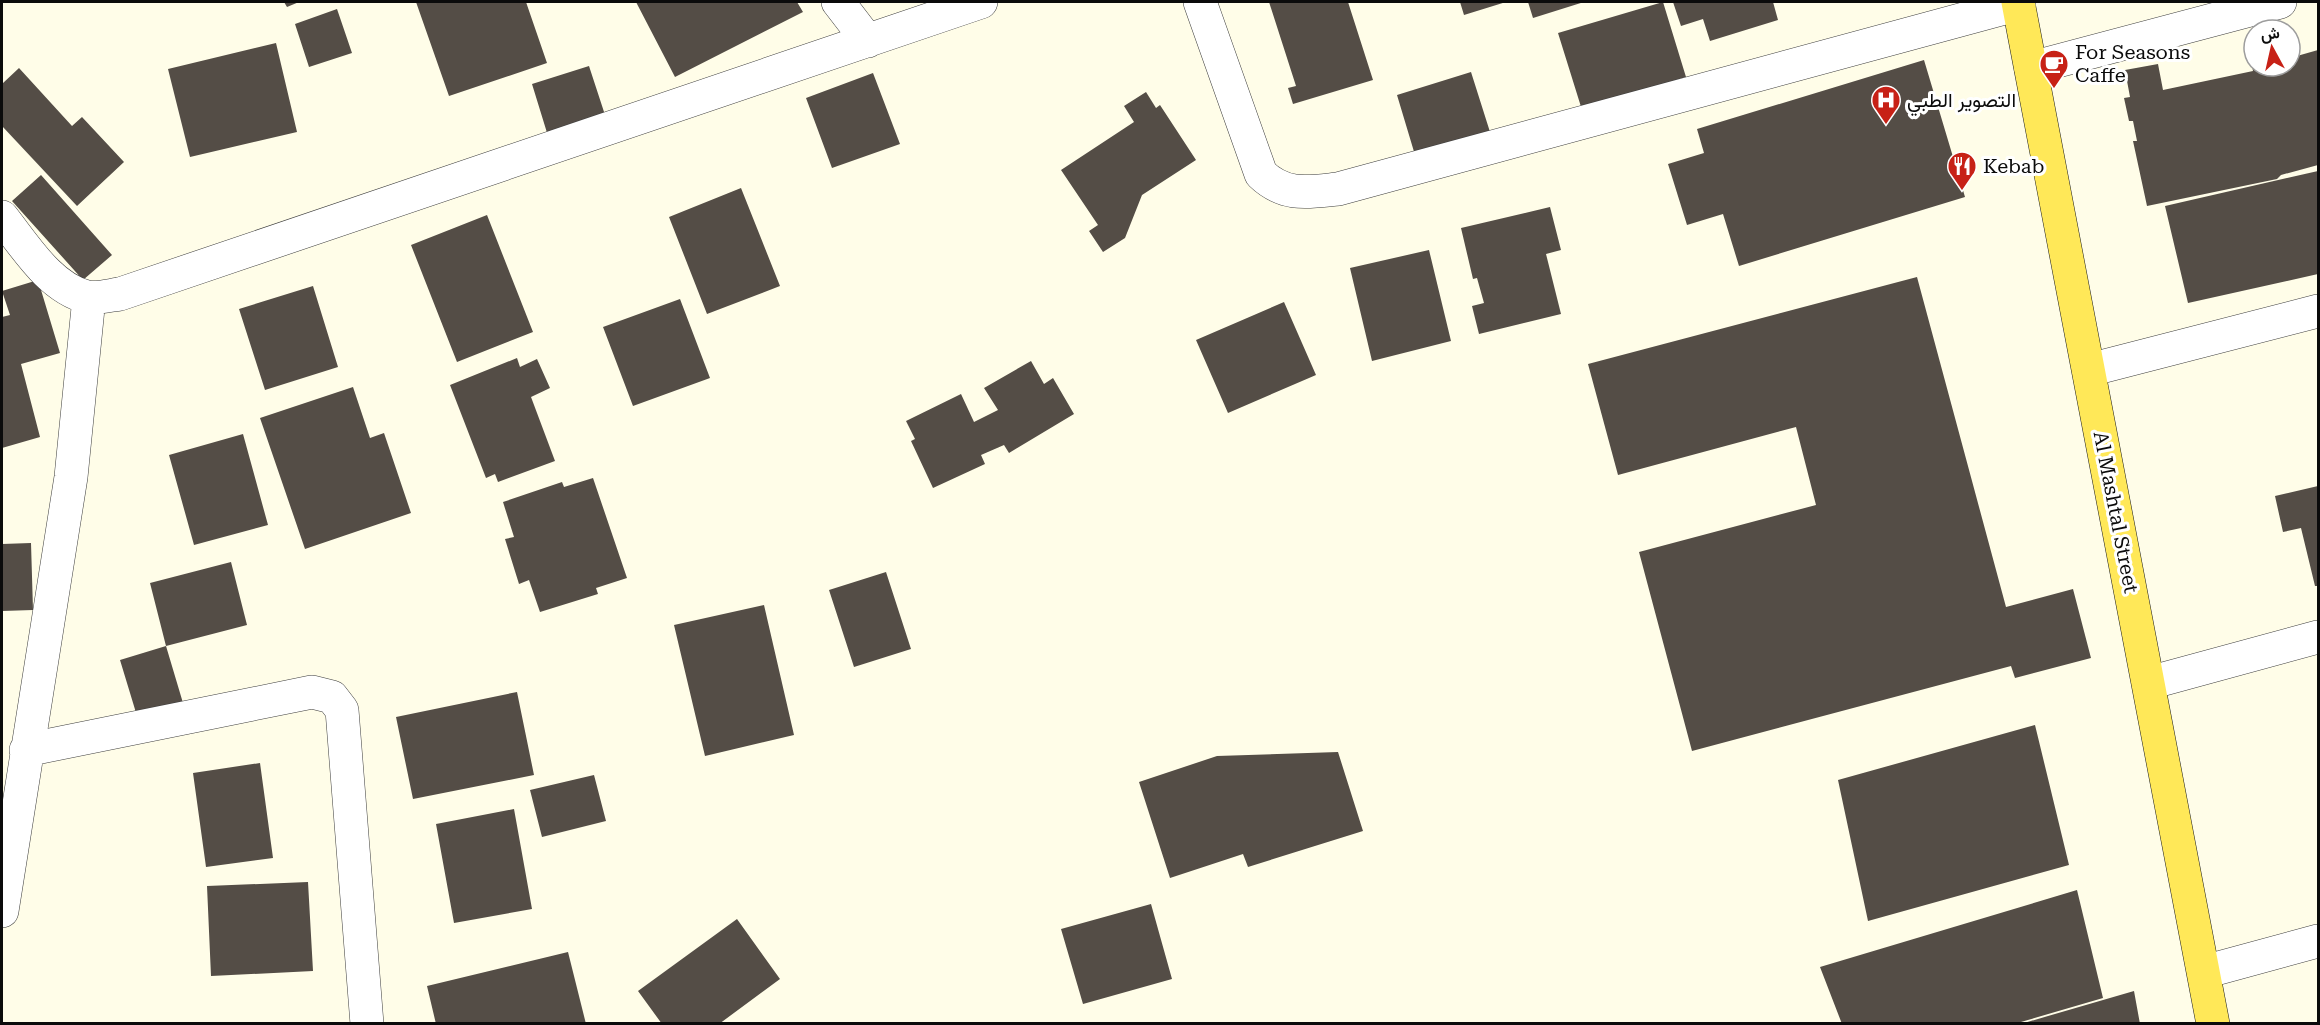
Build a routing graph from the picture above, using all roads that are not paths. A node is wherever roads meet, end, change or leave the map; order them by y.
1 (838, 2) edge
2 (981, 2) edge
3 (1200, 2) edge
4 (2280, 2) edge
5 (2018, 3) edge
6 (868, 41) junction
7 (2031, 68) junction
8 (2, 217) edge
9 (89, 298) junction
10 (2319, 310) edge
11 (2089, 370) junction
12 (2319, 637) edge
13 (2149, 683) junction
14 (26, 750) junction
15 (2, 911) edge
16 (2319, 941) edge
17 (2204, 972) junction
18 (366, 1023) edge
19 (2214, 1023) edge

1 - 6 street
2 - 6 street
3 - 5 street
4 - 7 street
5 - 7 main road, Al Mashtal Street
6 - 9 street
7 - 11 main road, Al Mashtal Street
8 - 9 street
9 - 14 street
10 - 11 street
11 - 13 main road, Al Mashtal Street
12 - 13 street
13 - 17 main road, Al Mashtal Street
14 - 15 street
14 - 18 street
16 - 17 street
17 - 19 main road, Al Mashtal Street

